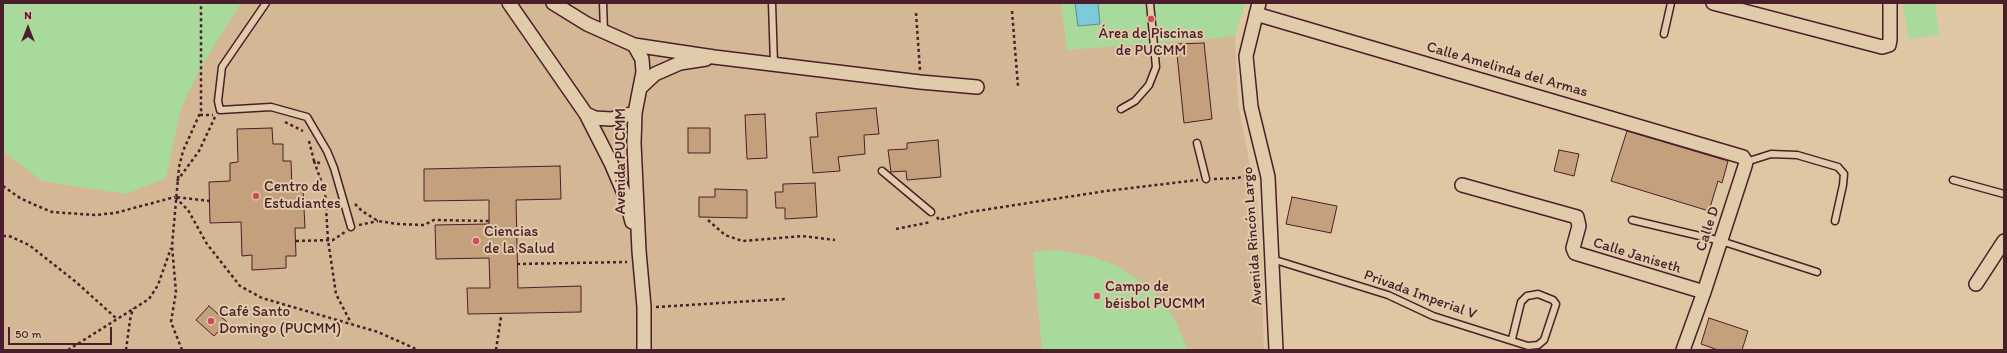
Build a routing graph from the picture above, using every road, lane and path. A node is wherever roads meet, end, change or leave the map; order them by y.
1 (201, 3) edge
2 (266, 3) edge
3 (509, 3) edge
4 (553, 3) edge
5 (603, 3) edge
6 (772, 3) edge
7 (1150, 3) edge
8 (1671, 3) edge
9 (1713, 3) edge
10 (1890, 3) edge
11 (1257, 8) edge
12 (1012, 11) dead end
13 (916, 13) dead end
14 (604, 31) junction
15 (1664, 34) dead end
16 (634, 45) junction
17 (714, 57) junction
18 (774, 64) junction
19 (920, 82) junction
20 (1018, 86) dead end
21 (977, 87) dead end
22 (640, 88) junction
23 (1121, 109) dead end
24 (635, 113) junction
25 (586, 114) junction
26 (216, 115) dead end
27 (1197, 143) dead end
28 (314, 161) dead end
29 (1746, 162) junction
30 (1267, 170) junction
31 (882, 171) dead end
32 (1206, 179) junction
33 (1953, 180) dead end
34 (177, 181) junction
35 (1462, 185) dead end
36 (3, 186) edge
37 (2004, 194) edge
38 (175, 197) junction
39 (210, 201) dead end
40 (931, 212) joint
41 (708, 220) dead end
42 (939, 220) junction
43 (1632, 220) dead end
44 (378, 221) dead end
45 (1835, 222) dead end
46 (351, 227) junction
47 (896, 229) dead end
48 (3, 236) edge
49 (328, 240) junction
50 (835, 240) dead end
51 (296, 241) dead end
52 (1721, 241) junction
53 (2004, 241) edge
54 (172, 246) junction
55 (639, 257) junction
56 (1272, 258) junction
57 (517, 264) dead end
58 (1817, 272) dead end
59 (1976, 284) dead end
60 (1704, 292) junction
61 (785, 299) dead end
62 (654, 307) dead end
63 (134, 308) junction
64 (501, 317) dead end
65 (117, 319) junction
66 (352, 324) junction
67 (1512, 339) junction
68 (68, 350) edge
69 (126, 350) edge
70 (182, 350) edge
71 (418, 350) edge
72 (496, 350) edge
73 (644, 350) edge
74 (1276, 350) edge
75 (1683, 350) edge

1 - 34 path
2 - 46 lane
3 - 25 street, Avenida PUCMM
4 - 14 street
5 - 14 lane
6 - 18 lane
7 - 23 lane
8 - 15 lane
9 - 10 street
11 - 29 street, Calle Amelinda del Armas
11 - 30 street, Avenida Rincón Largo
12 - 20 path
13 - 19 path
14 - 16 street
16 - 17 street
16 - 22 street, Avenida PUCMM
17 - 18 street
17 - 22 street
18 - 19 street
19 - 21 street
22 - 24 street, Avenida PUCMM
24 - 25 street
24 - 55 street, Avenida PUCMM
25 - 55 street, Avenida PUCMM
26 - 34 path
27 - 32 lane
28 - 49 path
29 - 45 lane
29 - 52 street, Calle D
30 - 32 path
30 - 56 street, Avenida Rincón Largo
31 - 40 lane
32 - 42 path
33 - 37 lane
34 - 38 path
35 - 60 street, Calle Janiseth
36 - 38 path
38 - 39 path
38 - 54 path
38 - 66 path
40 - 42 path
41 - 50 path
42 - 47 path
43 - 52 lane
44 - 46 path
46 - 49 path
48 - 65 path
49 - 51 path
49 - 66 path
52 - 58 lane
52 - 60 street, Calle D
53 - 59 street
54 - 63 path
54 - 70 path
55 - 57 path
55 - 73 street, Avenida PUCMM
56 - 67 lane, Privada Imperial V
56 - 74 street, Avenida Rincón Largo
60 - 75 street, Calle D
61 - 62 path
63 - 65 path
63 - 69 path
64 - 72 path
65 - 68 path
66 - 71 path
67 - 67 lane, Privada Imperial V

